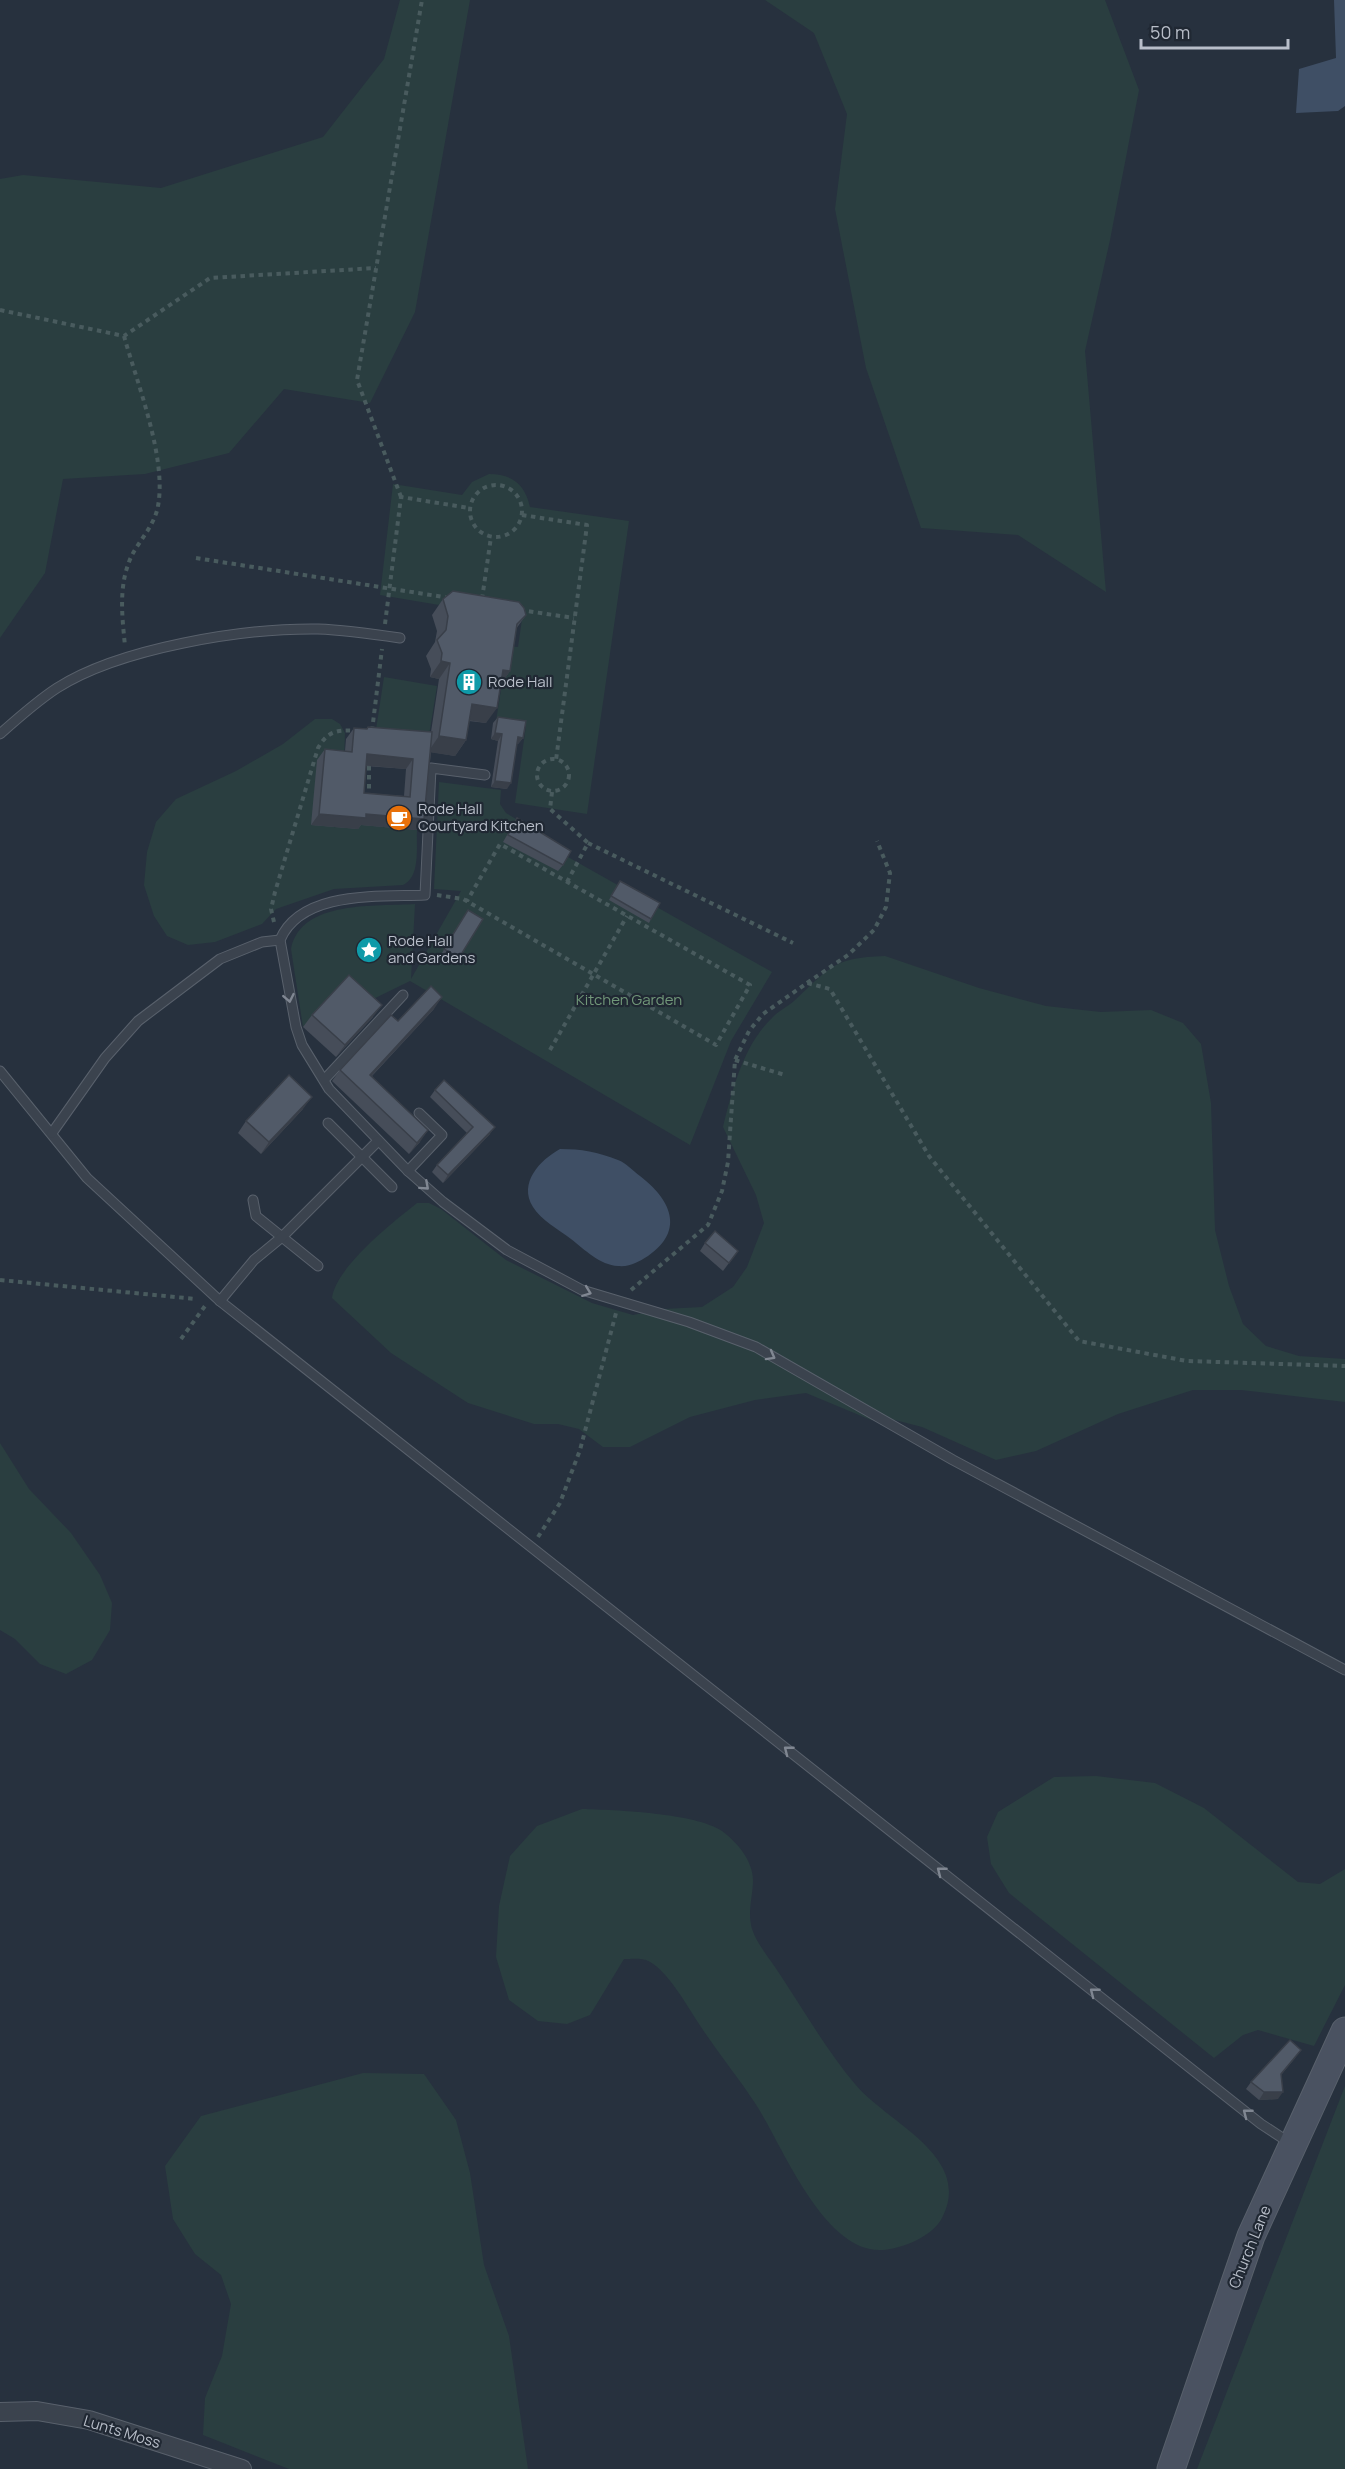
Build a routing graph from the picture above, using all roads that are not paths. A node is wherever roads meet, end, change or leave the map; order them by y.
1 (400, 638) dead end
2 (0, 734) edge
3 (486, 775) dead end
4 (280, 940) junction
5 (403, 995) dead end
6 (0, 1071) edge
7 (324, 1080) junction
8 (419, 1113) dead end
9 (327, 1123) dead end
10 (52, 1133) junction
11 (378, 1141) junction
12 (362, 1157) junction
13 (408, 1171) junction
14 (392, 1187) dead end
15 (253, 1200) dead end
16 (282, 1237) junction
17 (318, 1266) dead end
18 (220, 1301) junction
19 (1345, 1670) edge
20 (1345, 2031) edge
21 (1295, 2146) junction
22 (0, 2412) edge
23 (242, 2469) edge
24 (1171, 2469) edge

1 - 2 lane
3 - 4 lane
4 -> 7 lane
4 - 10 lane
5 - 7 lane
6 - 10 lane
7 - 11 lane
8 - 13 lane
9 - 12 lane
10 - 18 lane
11 - 12 lane
11 - 13 lane
12 - 14 lane
12 - 16 lane
13 -> 19 lane
15 - 16 lane
16 - 17 lane
16 - 18 lane
21 -> 18 lane
20 - 21 street, Church Lane
21 - 24 street, Church Lane
22 - 23 street, Lunts Moss

